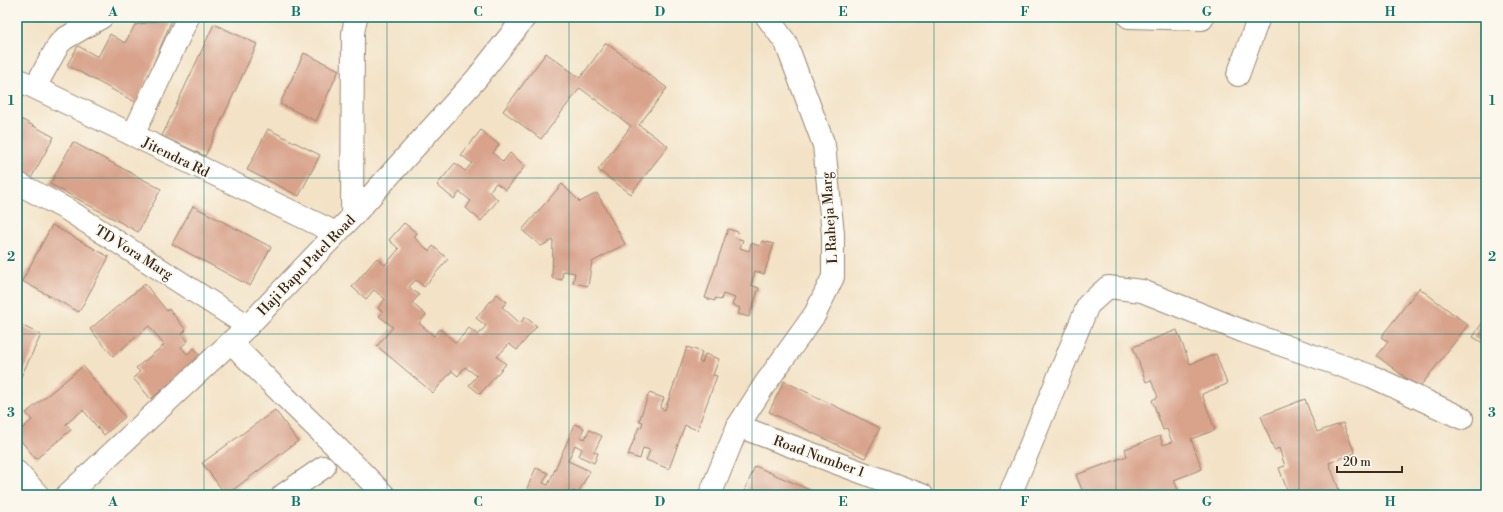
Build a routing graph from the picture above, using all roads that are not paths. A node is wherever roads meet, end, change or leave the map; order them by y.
1 (102, 17) edge
2 (188, 17) edge
3 (356, 17) edge
4 (525, 17) edge
5 (767, 17) edge
6 (1129, 17) edge
7 (1259, 17) edge
8 (1202, 19) dead end
9 (1238, 75) dead end
10 (26, 83) edge
11 (133, 135) junction
12 (17, 183) edge
13 (352, 217) junction
14 (336, 233) junction
15 (248, 326) junction
16 (231, 342) junction
17 (1462, 418) dead end
18 (738, 426) junction
19 (324, 467) dead end
20 (17, 472) edge
21 (38, 495) edge
22 (67, 495) edge
23 (283, 495) edge
24 (384, 495) edge
25 (710, 495) edge
26 (922, 495) edge
27 (1010, 495) edge

1 - 10 street
2 - 11 street
3 - 13 street
4 - 13 street, Haji Bapu Patel Road
5 - 18 street, L Raheja Marg
6 - 8 street
7 - 9 street
10 - 11 street, Jitendra Rd
11 - 14 street, Jitendra Rd
12 - 15 street, TD Vora Marg
13 - 14 street, Haji Bapu Patel Road
14 - 15 street, Haji Bapu Patel Road
15 - 16 street, Haji Bapu Patel Road
16 - 22 street, Haji Bapu Patel Road
16 - 24 street
17 - 27 street
18 - 25 street, L Raheja Marg
18 - 26 street, Road Number 1
19 - 23 street
20 - 21 street

